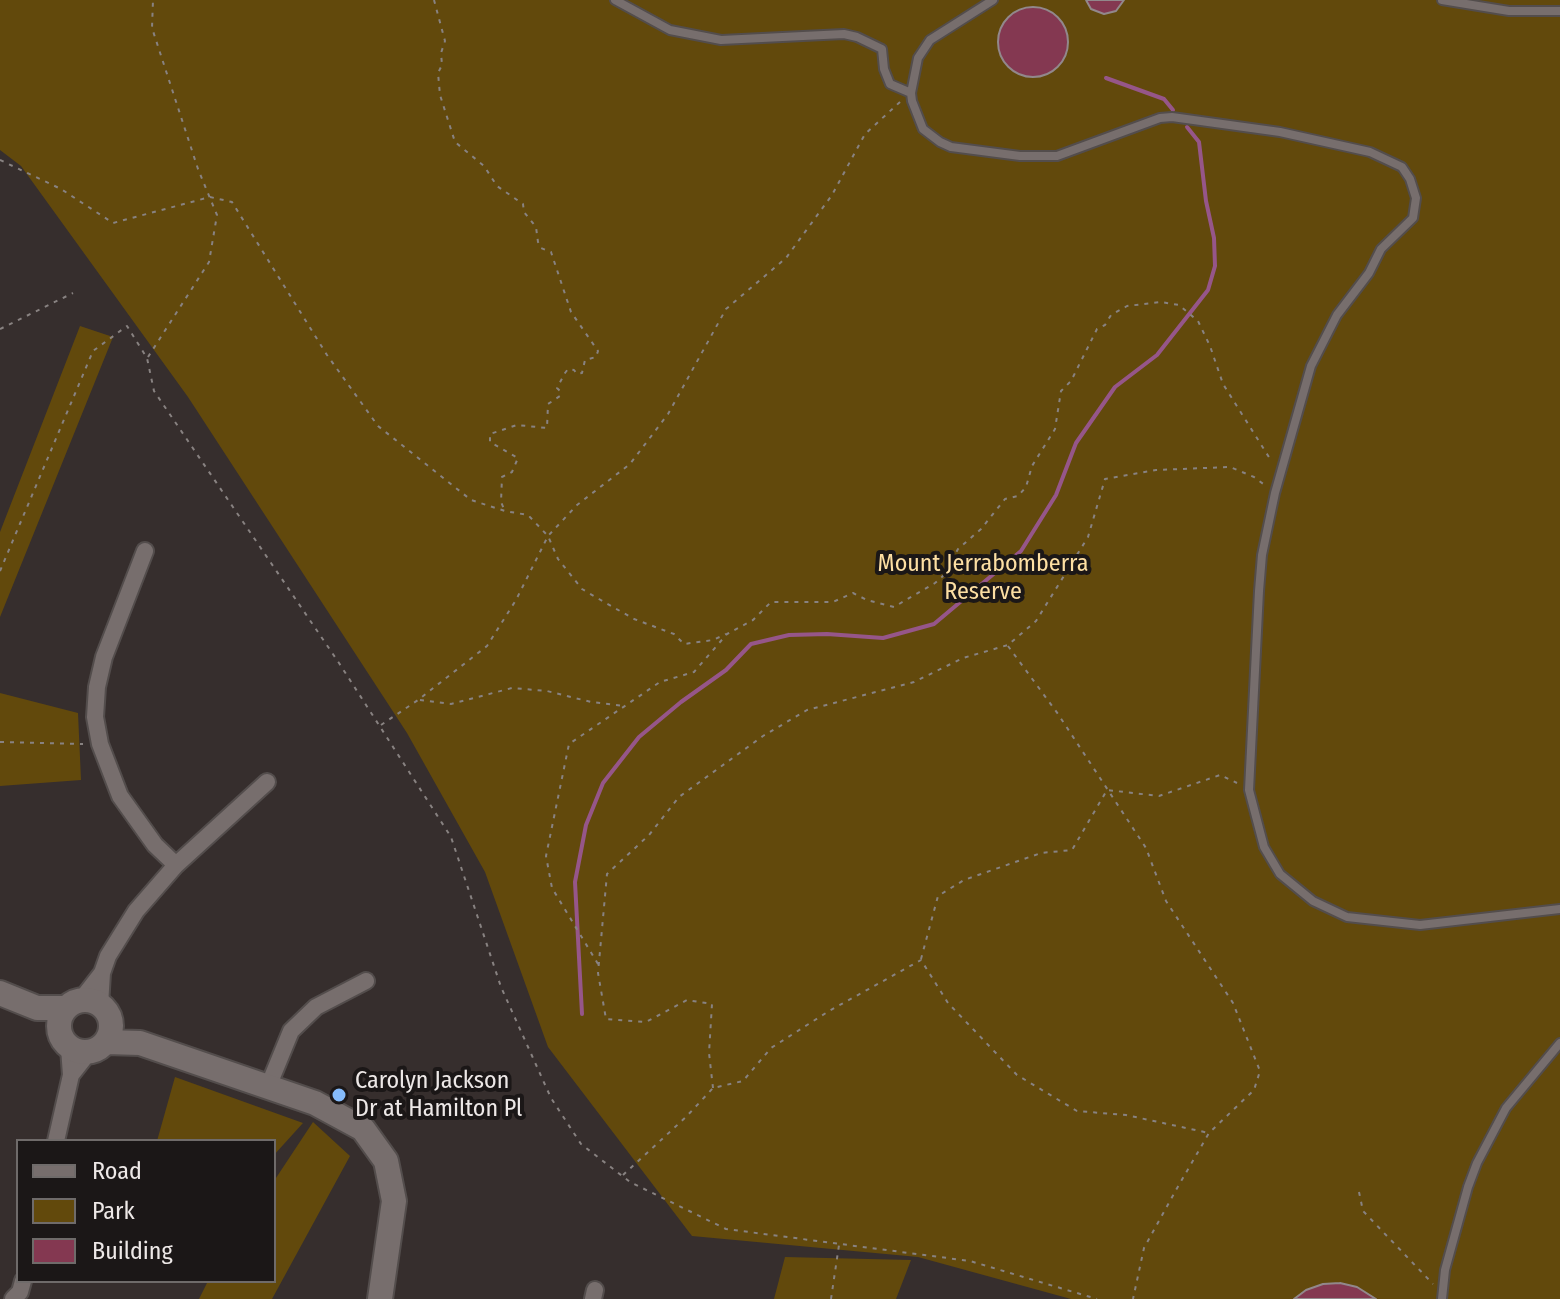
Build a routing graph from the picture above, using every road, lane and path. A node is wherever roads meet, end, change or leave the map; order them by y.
1 (153, 0) edge
2 (434, 0) edge
3 (615, 0) edge
4 (993, 0) edge
5 (1442, 0) edge
6 (1560, 11) edge
7 (911, 93) junction
8 (0, 160) edge
9 (210, 197) junction
10 (73, 293) dead end
11 (0, 329) edge
12 (147, 358) junction
13 (1276, 488) junction
14 (505, 511) junction
15 (548, 536) junction
16 (145, 551) dead end
17 (0, 571) edge
18 (727, 634) junction
19 (1008, 645) junction
20 (418, 700) junction
21 (625, 706) junction
22 (380, 726) junction
23 (0, 742) edge
24 (100, 744) junction
25 (267, 782) dead end
26 (1107, 790) junction
27 (1249, 790) junction
28 (176, 865) junction
29 (1560, 909) edge
30 (921, 960) junction
31 (598, 964) junction
32 (366, 981) dead end
33 (0, 993) edge
34 (85, 1026) junction
35 (1560, 1043) edge
36 (268, 1087) junction
37 (713, 1088) junction
38 (1209, 1133) junction
39 (56, 1139) edge
40 (622, 1176) junction
41 (1359, 1192) dead end
42 (839, 1243) junction
43 (1442, 1296) edge
44 (380, 1299) edge
45 (831, 1299) edge
46 (1097, 1299) edge
47 (1133, 1299) edge

1 - 9 path
2 - 14 path
3 - 7 lane
4 - 7 lane
5 - 6 lane
7 - 13 lane
7 - 15 path
8 - 9 path
9 - 12 path
9 - 14 path
10 - 11 path
12 - 17 path
12 - 22 path
13 - 18 path
13 - 19 path
13 - 27 lane
14 - 15 path
15 - 18 path
15 - 20 path
16 - 24 street
18 - 21 path
19 - 26 path
19 - 31 path
20 - 21 path
20 - 22 path
21 - 31 path
22 - 40 path
23 - 24 path
24 - 28 street
25 - 28 street
26 - 27 path
26 - 30 path
26 - 38 path
27 - 29 lane
28 - 34 street
30 - 37 path
30 - 38 path
31 - 37 path
32 - 36 street
33 - 34 street
34 - 36 street
34 - 39 street
35 - 43 lane
36 - 44 street
37 - 40 path
38 - 47 path
40 - 42 path
41 - 43 path
42 - 45 path
42 - 46 path

